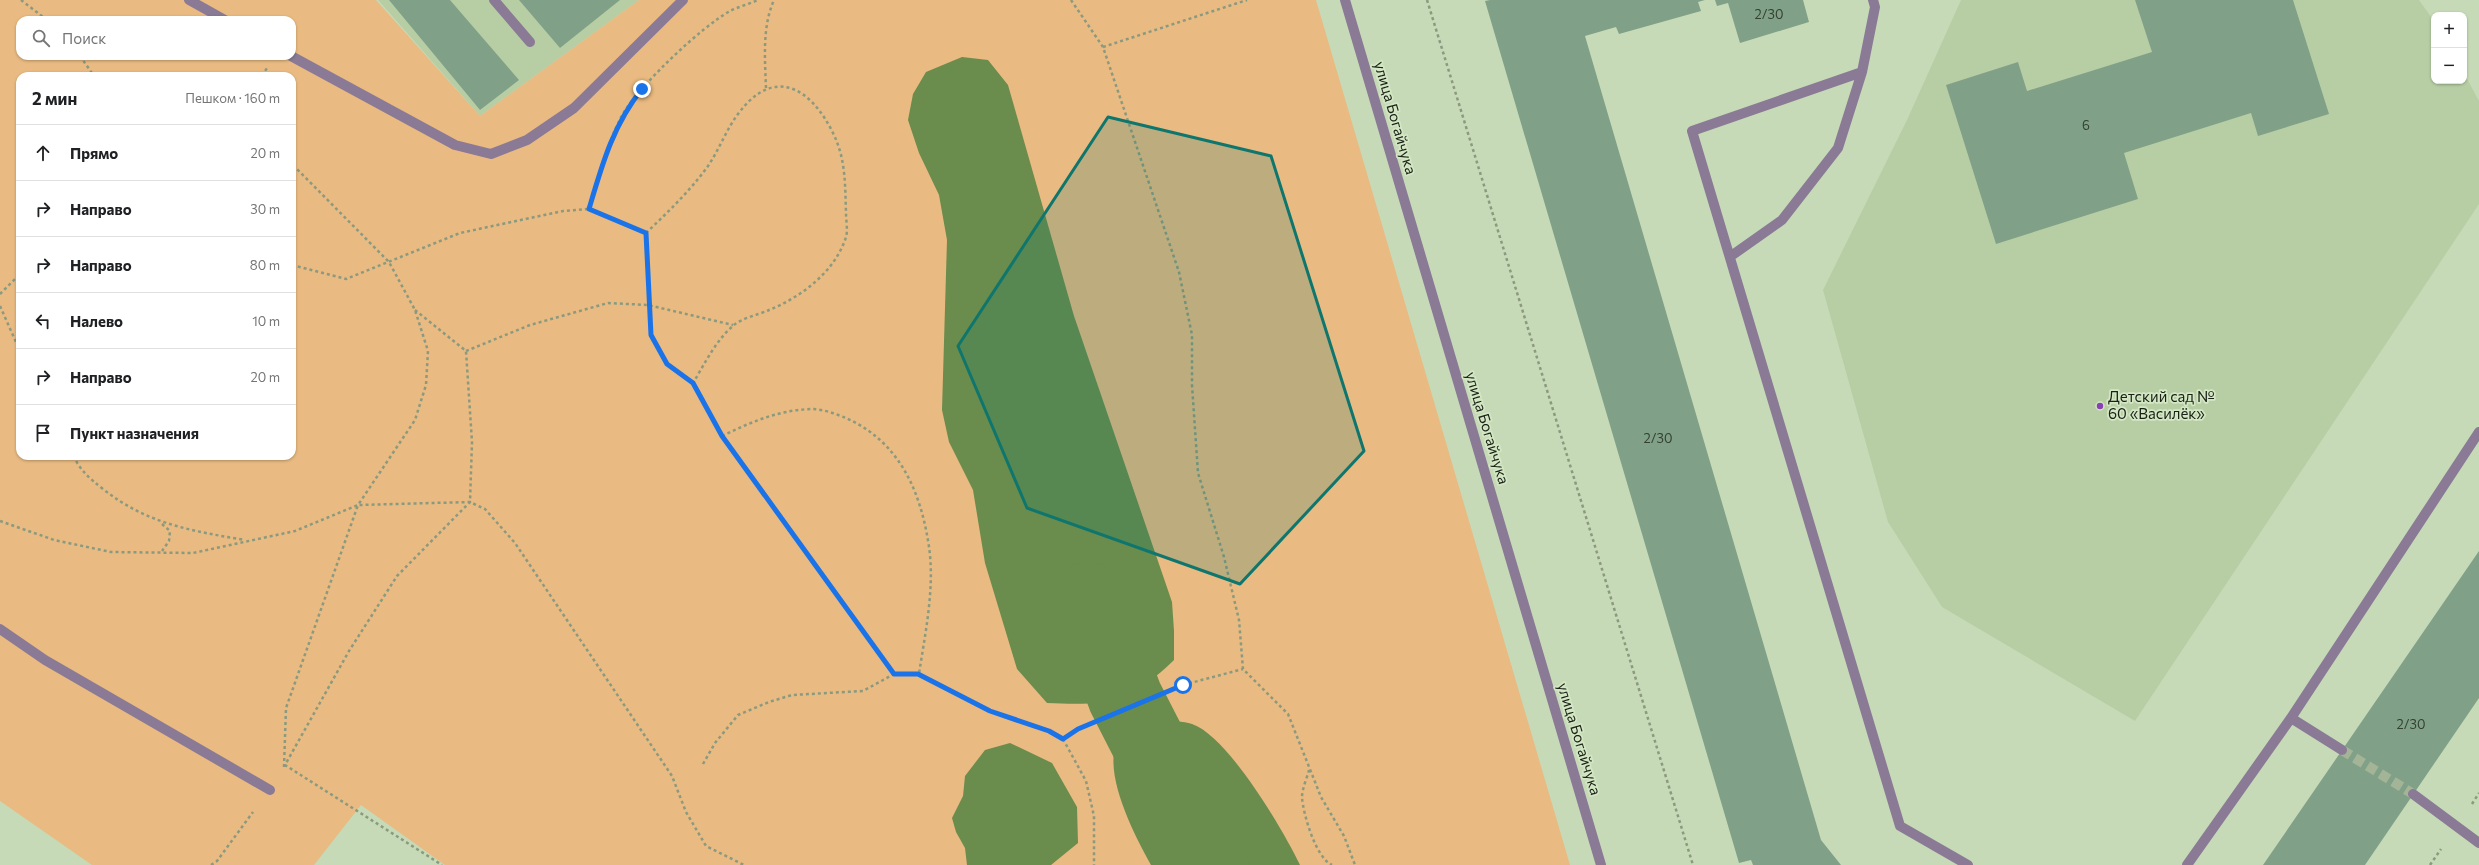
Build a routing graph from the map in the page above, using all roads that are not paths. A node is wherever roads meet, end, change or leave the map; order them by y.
1 (189, 0) edge
2 (494, 0) edge
3 (683, 0) edge
4 (1345, 0) edge
5 (1873, 0) edge
6 (218, 16) edge
7 (530, 42) dead end
8 (296, 59) edge
9 (1862, 72) junction
10 (1731, 256) junction
11 (2479, 432) edge
12 (0, 628) edge
13 (2292, 718) junction
14 (2342, 750) tunnel mouth
15 (270, 790) road end
16 (2413, 794) tunnel mouth
17 (2479, 843) edge
18 (1601, 865) edge
19 (1968, 865) edge
20 (2187, 865) edge

1 - 6 street
2 - 7 street
3 - 8 street
4 - 18 street, улица Богайчука
5 - 9 street
9 - 10 street
9 - 10 street
10 - 19 street
11 - 13 street
12 - 15 street
13 - 14 street
13 - 20 street
16 - 17 street

